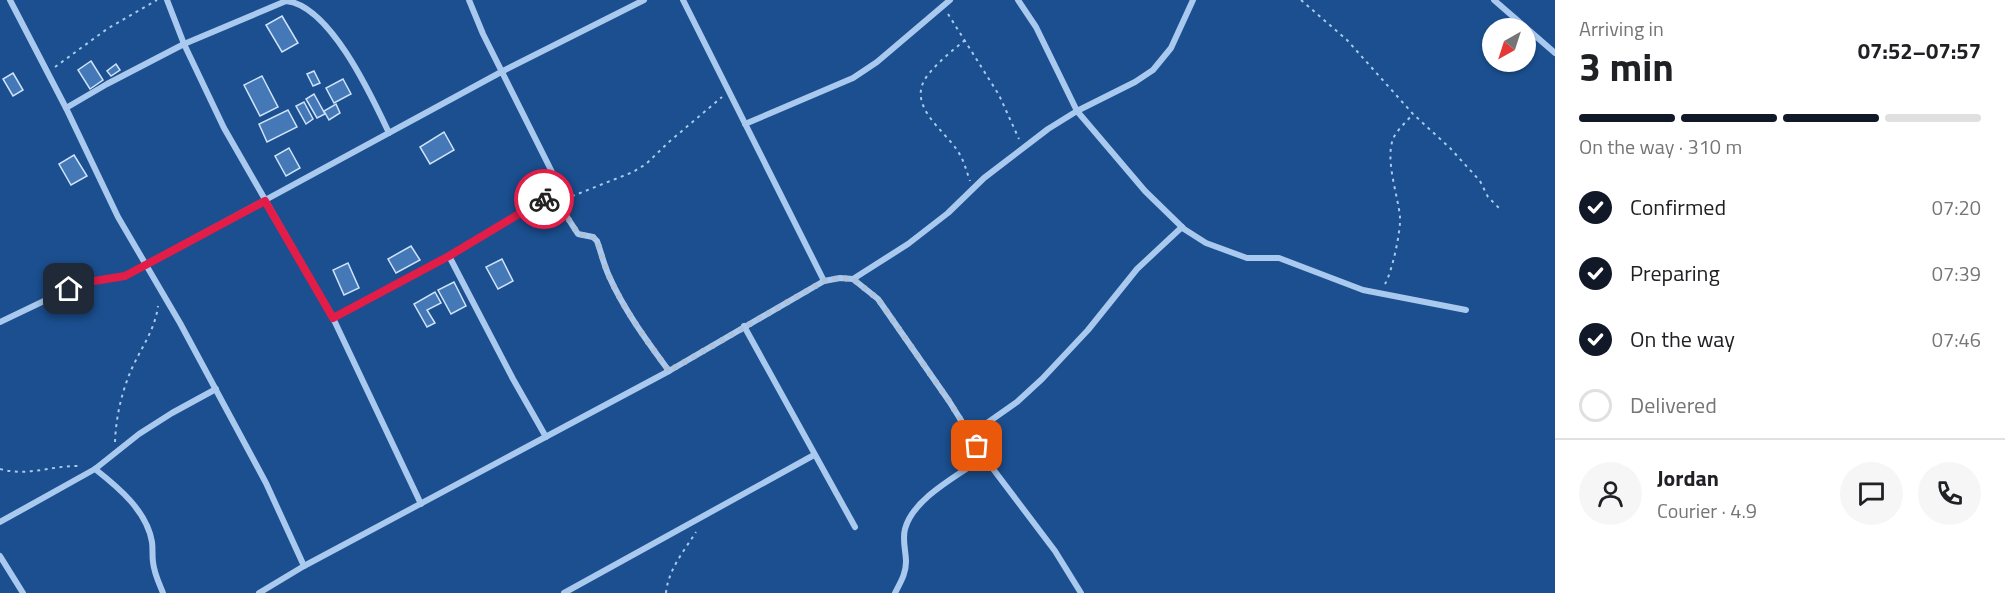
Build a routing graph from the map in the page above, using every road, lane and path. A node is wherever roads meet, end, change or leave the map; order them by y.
1 (10, 0) edge
2 (157, 0) edge
3 (167, 0) edge
4 (469, 0) edge
5 (644, 0) edge
6 (683, 0) edge
7 (950, 0) edge
8 (1018, 0) edge
9 (1193, 0) edge
10 (1301, 0) edge
11 (1494, 0) edge
12 (943, 7) junction
13 (965, 40) junction
14 (184, 44) junction
15 (1555, 53) edge
16 (502, 70) junction
17 (48, 72) junction
18 (728, 91) junction
19 (66, 108) junction
20 (1077, 111) junction
21 (1413, 114) junction
22 (745, 124) junction
23 (389, 133) junction
24 (1023, 147) junction
25 (972, 189) junction
26 (551, 192) junction
27 (265, 201) junction
28 (557, 202) junction
29 (1500, 209) dead end
30 (1182, 227) junction
31 (449, 256) junction
32 (145, 265) junction
33 (853, 279) junction
34 (824, 281) junction
35 (161, 291) junction
36 (1380, 294) junction
37 (1466, 310) dead end
38 (333, 318) junction
39 (0, 322) edge
40 (744, 326) junction
41 (669, 371) junction
42 (216, 389) junction
43 (970, 435) junction
44 (546, 437) junction
45 (114, 454) junction
46 (814, 455) junction
47 (984, 457) junction
48 (0, 469) edge
49 (95, 469) junction
50 (421, 504) junction
51 (704, 516) junction
52 (0, 522) edge
53 (855, 527) dead end
54 (0, 556) edge
55 (304, 566) junction
56 (23, 593) edge
57 (163, 593) edge
58 (258, 593) edge
59 (564, 593) edge
60 (666, 593) edge
61 (895, 593) edge
62 (1081, 593) edge

1 - 17 street
2 - 17 path
3 - 14 street
4 - 16 street
5 - 16 street
6 - 18 street
7 - 12 street
8 - 20 street
9 - 20 street
10 - 21 path
11 - 15 street
12 - 13 path
12 - 22 street
13 - 24 path
13 - 25 path
14 - 19 street
14 - 23 street
14 - 27 street
16 - 23 street
16 - 26 street
17 - 19 street
18 - 22 street
18 - 28 path
19 - 32 street
20 - 24 street
20 - 30 street
21 - 29 path
21 - 36 path
22 - 34 street
23 - 27 street
24 - 25 street
25 - 33 street
26 - 28 street
26 - 31 street
27 - 32 street
27 - 38 street
28 - 41 street
30 - 36 street
30 - 43 street
31 - 38 street
31 - 44 street
32 - 35 street
32 - 39 street
33 - 34 street
33 - 43 street
34 - 40 street
35 - 42 street
35 - 45 path
36 - 37 street
38 - 50 street
40 - 41 street
40 - 46 street
41 - 44 street
42 - 45 street
42 - 55 street
43 - 47 street
44 - 50 street
45 - 49 street
46 - 51 street
46 - 53 street
47 - 61 street
47 - 62 street
48 - 49 path
49 - 52 street
49 - 57 street
50 - 55 street
51 - 59 street
51 - 60 path
54 - 56 street
55 - 58 street

